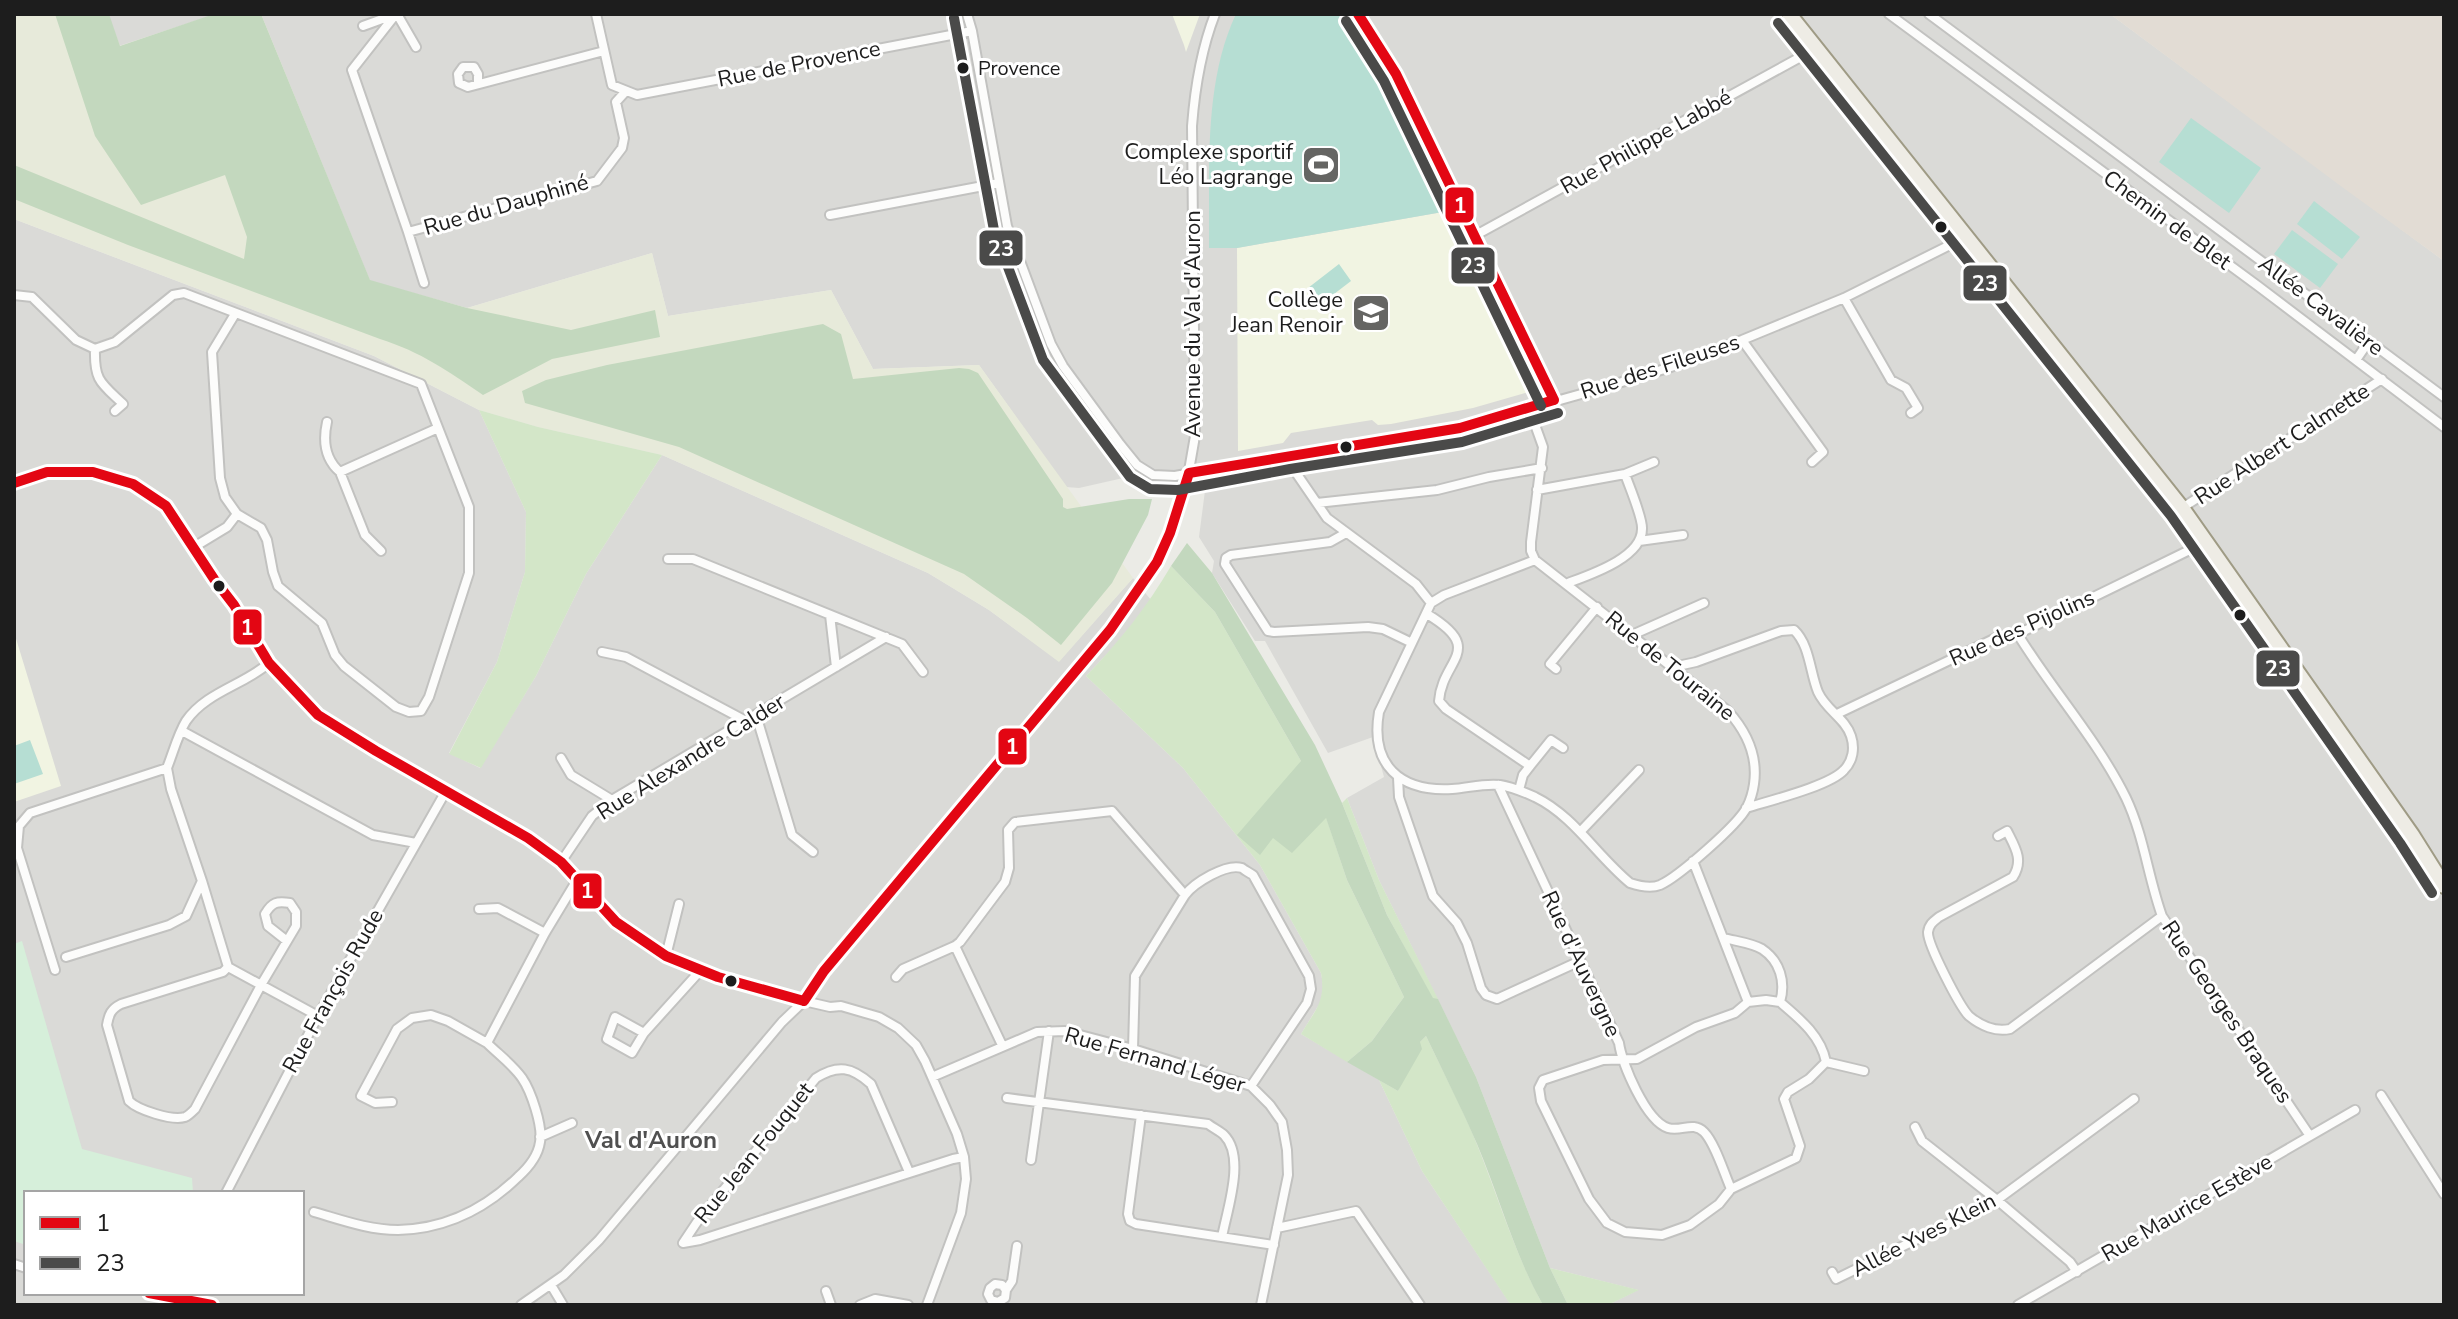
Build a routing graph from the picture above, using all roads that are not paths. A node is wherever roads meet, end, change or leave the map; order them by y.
1 (396, 14) edge
2 (596, 14) edge
3 (967, 14) edge
4 (1215, 14) edge
5 (1358, 14) edge
6 (1789, 14) edge
7 (1889, 14) edge
8 (1929, 14) edge
9 (363, 26) dead end
10 (972, 31) junction
11 (416, 47) dead end
12 (1817, 48) junction
13 (604, 51) junction
14 (478, 83) dead end
15 (626, 91) junction
16 (999, 183) junction
17 (830, 215) dead end
18 (408, 232) junction
19 (1476, 235) junction
20 (1966, 237) junction
21 (424, 283) dead end
22 (14, 295) edge
23 (1844, 298) junction
24 (235, 314) junction
25 (1742, 340) junction
26 (2369, 341) junction
27 (95, 349) junction
28 (2356, 360) junction
29 (2382, 379) junction
30 (2444, 397) edge
31 (1554, 400) junction
32 (1529, 408) junction
33 (115, 411) dead end
34 (1911, 413) dead end
35 (327, 422) dead end
36 (2444, 427) edge
37 (438, 428) junction
38 (1288, 455) junction
39 (1654, 462) dead end
40 (1812, 462) dead end
41 (1542, 468) junction
42 (340, 472) junction
43 (1189, 473) junction
44 (1625, 474) junction
45 (14, 483) edge
46 (1537, 490) junction
47 (1317, 503) junction
48 (2182, 508) junction
49 (237, 514) junction
50 (1346, 533) junction
51 (1683, 535) dead end
52 (1639, 541) junction
53 (2207, 542) junction
54 (194, 547) junction
55 (381, 551) dead end
56 (668, 559) dead end
57 (1535, 560) junction
58 (1568, 583) junction
59 (1431, 603) junction
60 (1704, 603) dead end
61 (1597, 607) junction
62 (1427, 614) junction
63 (830, 615) junction
64 (2017, 633) junction
65 (1632, 635) junction
66 (886, 637) junction
67 (1412, 643) junction
68 (602, 652) dead end
69 (269, 663) junction
70 (836, 667) junction
71 (1673, 667) junction
72 (1556, 669) dead end
73 (923, 672) dead end
74 (1837, 714) junction
75 (756, 715) junction
76 (746, 721) junction
77 (182, 731) junction
78 (1563, 748) dead end
79 (561, 758) dead end
80 (1530, 766) junction
81 (167, 768) junction
82 (1639, 770) dead end
83 (1398, 778) junction
84 (1498, 785) junction
85 (1519, 790) junction
86 (446, 791) junction
87 (612, 800) junction
88 (1746, 808) junction
89 (1580, 832) junction
90 (1998, 836) dead end
91 (416, 843) junction
92 (813, 852) dead end
93 (1693, 861) junction
94 (561, 862) junction
95 (577, 880) junction
96 (202, 881) junction
97 (2444, 886) edge
98 (1185, 895) junction
99 (679, 904) dead end
100 (479, 909) dead end
101 (2162, 916) junction
102 (545, 933) junction
103 (1724, 938) junction
104 (287, 941) junction
105 (955, 946) junction
106 (666, 956) junction
107 (66, 957) dead end
108 (1580, 961) junction
109 (228, 967) junction
110 (55, 970) dead end
111 (700, 971) junction
112 (896, 977) dead end
113 (261, 985) junction
114 (804, 1001) junction
115 (1748, 1002) junction
116 (1780, 1002) junction
117 (318, 1016) junction
118 (1049, 1031) junction
119 (644, 1033) junction
120 (487, 1043) junction
121 (1002, 1045) junction
122 (1133, 1049) junction
123 (1621, 1058) junction
124 (1826, 1062) junction
125 (1864, 1071) dead end
126 (932, 1077) junction
127 (1251, 1086) junction
128 (2381, 1095) dead end
129 (1007, 1098) dead end
130 (2134, 1099) dead end
131 (1038, 1101) junction
132 (392, 1102) dead end
133 (2355, 1110) dead end
134 (1141, 1115) junction
135 (572, 1123) dead end
136 (1915, 1127) dead end
137 (2310, 1136) junction
138 (540, 1137) junction
139 (964, 1157) junction
140 (1031, 1160) dead end
141 (909, 1172) junction
142 (1731, 1189) junction
143 (227, 1191) edge
144 (2444, 1194) edge
145 (1997, 1200) junction
146 (314, 1212) dead end
147 (1277, 1228) junction
148 (1222, 1237) junction
149 (1274, 1245) junction
150 (1017, 1246) dead end
151 (1832, 1272) dead end
152 (2077, 1272) junction
153 (551, 1285) junction
154 (1006, 1290) junction
155 (826, 1291) dead end
156 (160, 1295) edge
157 (207, 1304) edge
158 (999, 1304) edge
159 (521, 1305) edge
160 (563, 1305) edge
161 (831, 1305) edge
162 (860, 1305) edge
163 (908, 1305) edge
164 (927, 1305) edge
165 (1261, 1305) edge
166 (1420, 1305) edge
167 (2018, 1305) edge

1 - 9 street
1 - 11 street
1 - 18 street, Rue du Dauphiné
2 - 13 street
3 - 10 street, Rue des Fileuses
4 - 43 street, Avenue du Val d'Auron
5 - 19 street
6 - 12 main road
7 - 28 street, Chemin de Blet
8 - 26 street, Allée Cavalière
10 - 15 street, Rue de Provence
10 - 16 street, Rue des Fileuses
12 - 19 street, Rue Philippe Labbé
12 - 20 main road
13 - 14 street
13 - 15 street
15 - 18 street, Rue du Dauphiné
16 - 17 street
16 - 43 street, Rue des Fileuses
18 - 21 street, Rue du Dauphiné
19 - 31 street
20 - 23 street, Rue des Fileuses
20 - 48 main road
22 - 27 street
23 - 25 street, Rue des Fileuses
23 - 34 street
24 - 27 street
24 - 37 street
24 - 49 street
25 - 31 street, Rue des Fileuses
25 - 40 street
26 - 28 street
26 - 30 street, Allée Cavalière
27 - 33 street
28 - 29 street, Chemin de Blet
29 - 36 street, Chemin de Blet
29 - 48 street, Rue Albert Calmette
31 - 32 street, Rue des Fileuses
32 - 38 street, Rue des Fileuses
32 - 41 street
35 - 42 street
37 - 42 street
37 - 49 street
38 - 43 street, Rue des Fileuses
38 - 47 street
39 - 44 street
41 - 46 street
41 - 47 street
42 - 55 street
43 - 114 street, Avenue du Val d'Auron
44 - 46 street
44 - 52 street
45 - 54 street
46 - 57 street
47 - 50 street
48 - 53 main road
49 - 54 street
50 - 59 street
50 - 67 street
51 - 52 street
52 - 58 street
53 - 64 street, Rue des Pijolins
53 - 97 main road
54 - 69 street
56 - 63 street
57 - 58 street, Rue de Touraine
57 - 59 street
58 - 61 street, Rue de Touraine
59 - 62 street
60 - 65 street
61 - 65 street, Rue de Touraine
61 - 72 street
62 - 67 street
62 - 80 street
63 - 66 street
63 - 70 street
64 - 74 street, Rue des Pijolins
64 - 101 street, Rue Georges Braques
65 - 71 street, Rue de Touraine
66 - 70 street, Rue Alexandre Calder
66 - 73 street
67 - 83 street
68 - 76 street
69 - 77 street
69 - 86 street
70 - 75 street, Rue Alexandre Calder
71 - 74 street
71 - 88 street, Rue de Touraine
74 - 88 street
75 - 76 street, Rue Alexandre Calder
75 - 92 street
76 - 87 street, Rue Alexandre Calder
77 - 81 street
77 - 91 street
78 - 80 street
79 - 87 street
80 - 85 street
81 - 96 street
81 - 110 street
82 - 89 street
83 - 84 street, Rue de Touraine
83 - 108 street
84 - 85 street, Rue de Touraine
84 - 108 street, Rue d'Auvergne
85 - 89 street, Rue de Touraine
86 - 91 street, Rue François Rude
86 - 94 street
87 - 94 street, Rue Alexandre Calder
88 - 93 street, Rue de Touraine
89 - 93 street, Rue de Touraine
90 - 101 street
91 - 117 street, Rue François Rude
93 - 103 street
94 - 95 street
95 - 102 street
95 - 106 street
96 - 107 street
96 - 109 street
98 - 105 street
98 - 122 street
98 - 127 street
99 - 106 street
100 - 102 street
101 - 137 street, Rue Georges Braques
102 - 120 street
103 - 115 street
103 - 116 street
104 - 104 street
104 - 113 street
105 - 112 street
105 - 121 street
106 - 111 street
108 - 123 street, Rue d'Auvergne
109 - 113 street
109 - 113 street
111 - 114 street
111 - 119 street
113 - 117 street
114 - 126 street
114 - 153 street, Avenue du Val d'Auron
115 - 116 street
115 - 123 street
116 - 124 street
117 - 143 street, Rue François Rude
118 - 121 street, Rue Fernand Léger
118 - 122 street, Rue Fernand Léger
118 - 131 street
119 - 119 street
120 - 132 street
120 - 138 street
121 - 126 street, Rue Fernand Léger
122 - 127 street, Rue Fernand Léger
123 - 142 street
123 - 142 street, Rue d'Auvergne
124 - 125 street
124 - 142 street, Rue d'Auvergne
126 - 139 street
127 - 147 street, Rue Fernand Léger
128 - 144 street
129 - 131 street
130 - 145 street, Allée Yves Klein
131 - 134 street
131 - 140 street
133 - 137 street, Rue Maurice Estève
134 - 148 street
134 - 148 street
135 - 138 street
136 - 145 street
137 - 152 street, Rue Maurice Estève
138 - 146 street
139 - 141 street, Rue Jean Fouquet
139 - 164 street
141 - 141 street, Rue Jean Fouquet
145 - 151 street, Allée Yves Klein
145 - 152 street
147 - 149 street, Rue Fernand Léger
147 - 166 street
148 - 149 street
149 - 165 street, Rue Fernand Léger
150 - 154 street
152 - 167 street, Rue Maurice Estève
153 - 159 street, Avenue du Val d'Auron
153 - 160 street
154 - 158 street
154 - 158 street
155 - 161 street
156 - 157 street
162 - 163 street

